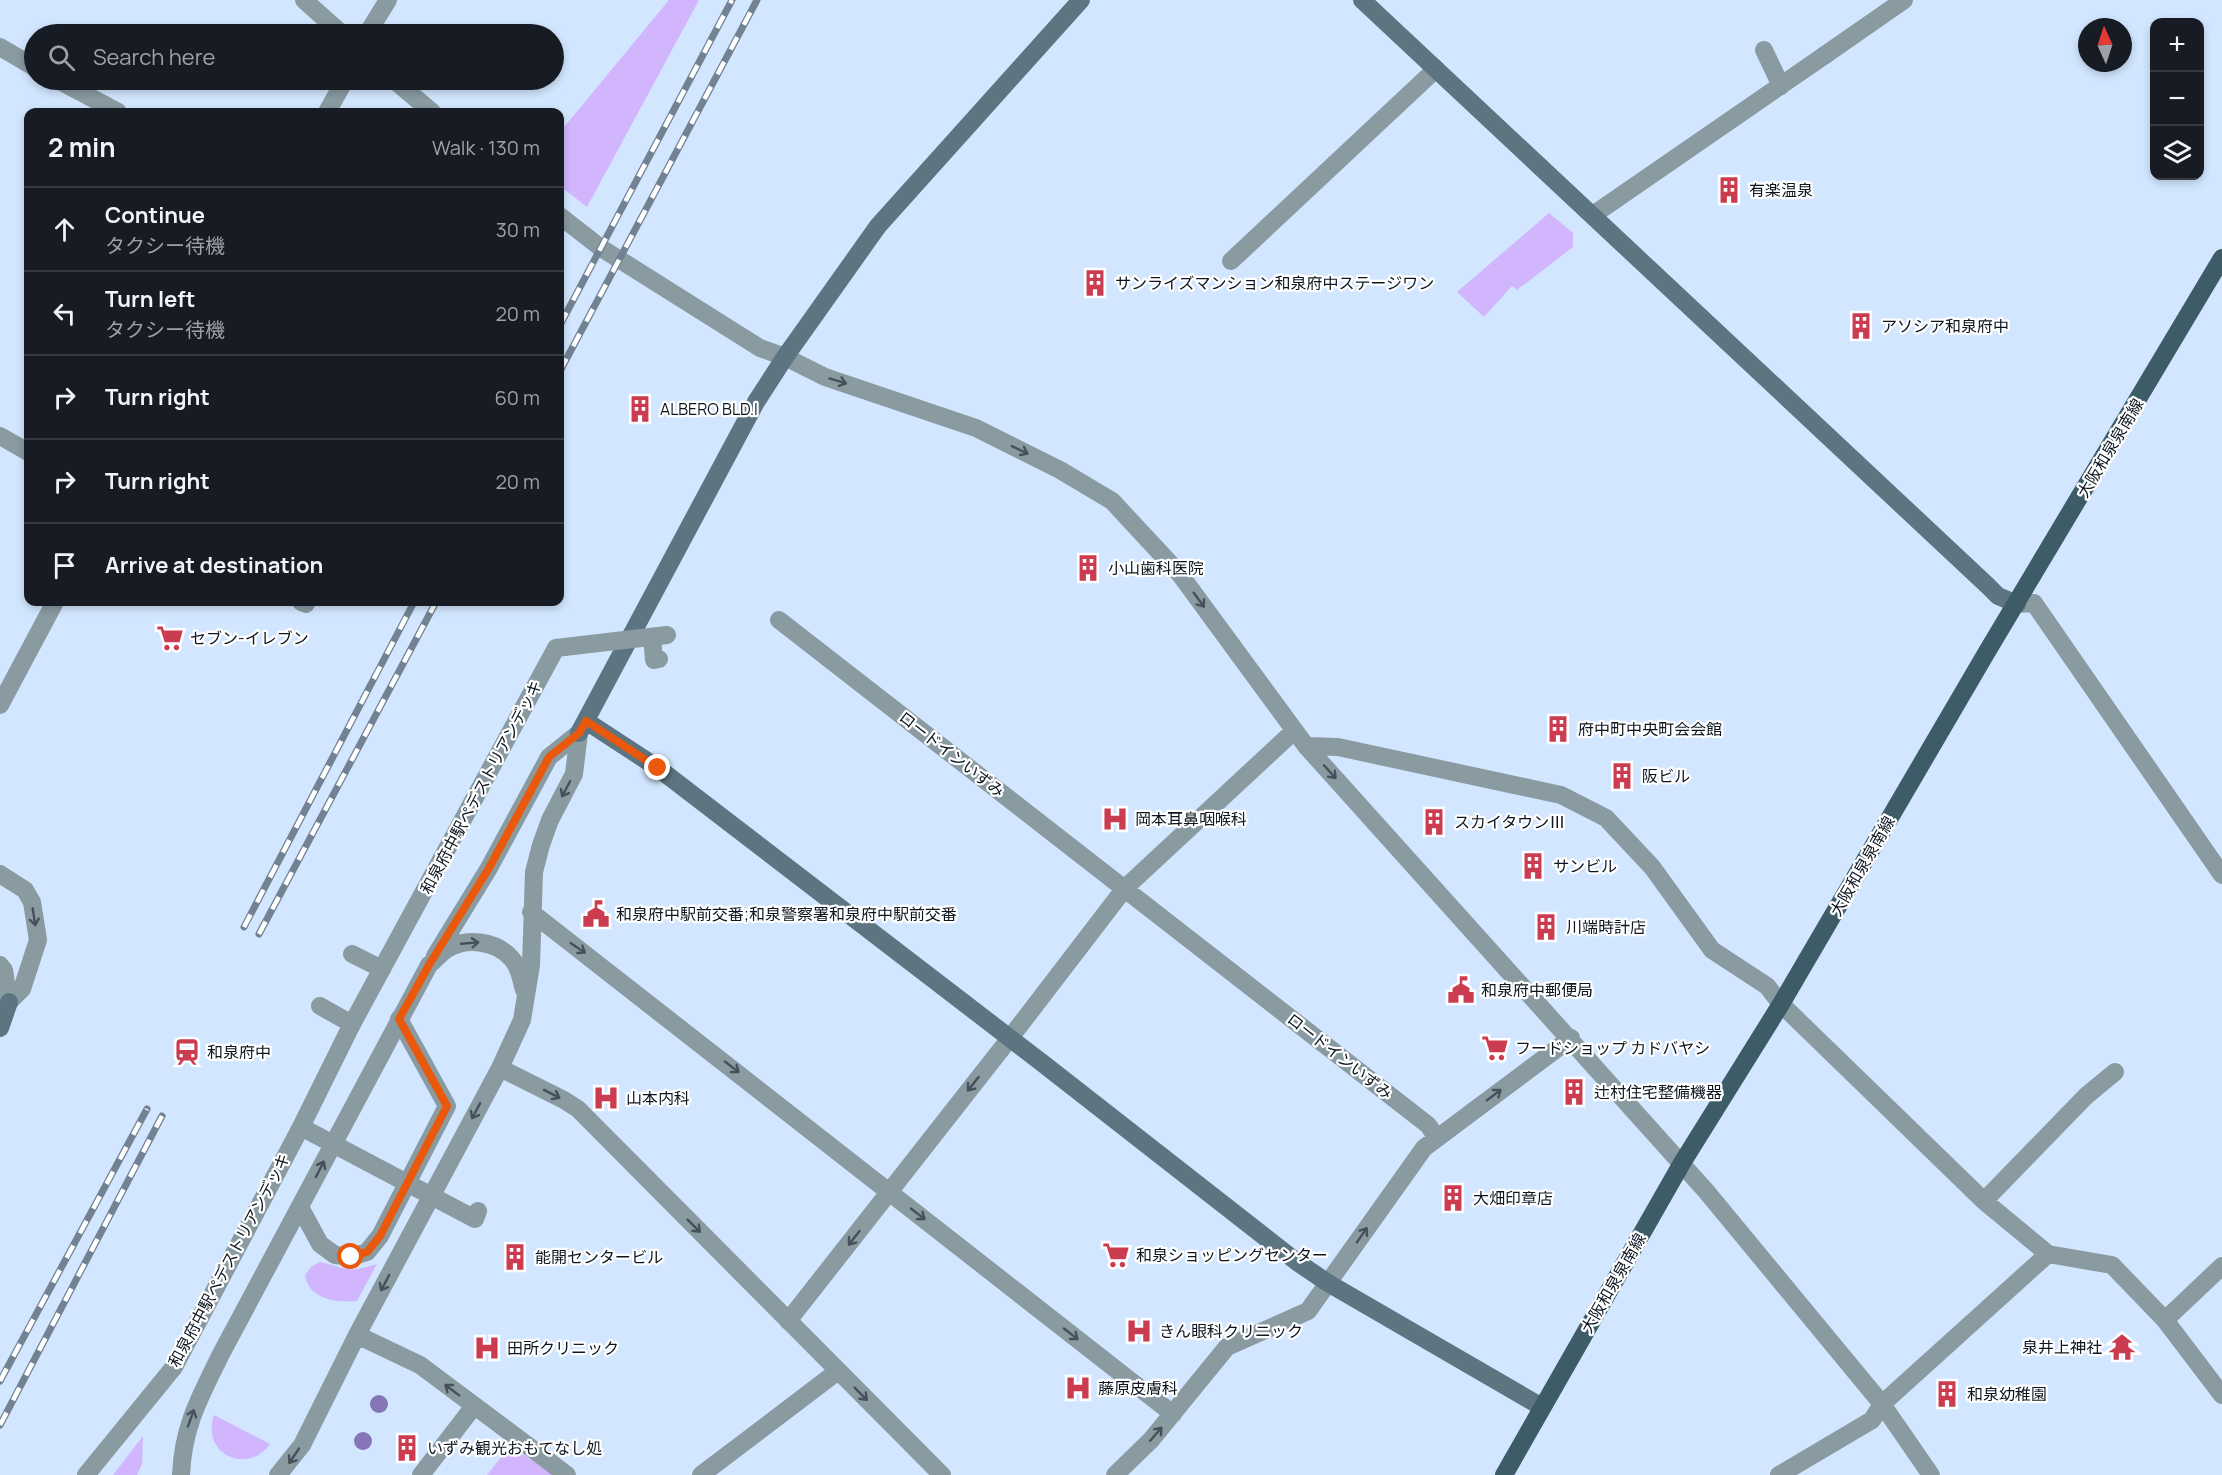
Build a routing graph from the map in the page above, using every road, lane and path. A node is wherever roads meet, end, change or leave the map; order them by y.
1 (304, 0) edge
2 (388, 0) edge
3 (1081, 0) edge
4 (1362, 0) edge
5 (1904, 0) edge
6 (331, 24) edge
7 (374, 24) edge
8 (0, 47) edge
9 (1764, 50) dead end
10 (24, 60) edge
11 (1436, 69) junction
12 (1781, 86) junction
13 (77, 90) edge
14 (339, 90) edge
15 (406, 90) edge
16 (110, 108) edge
17 (329, 108) edge
18 (427, 108) edge
19 (1593, 215) junction
20 (564, 219) edge
21 (2222, 258) edge
22 (1231, 261) dead end
23 (785, 357) junction
24 (0, 436) edge
25 (24, 450) edge
26 (2017, 604) junction
27 (53, 606) edge
28 (779, 620) dead end
29 (659, 659) dead end
30 (0, 705) edge
31 (583, 727) junction
32 (1294, 731) junction
33 (1306, 746) junction
34 (0, 874) edge
35 (2222, 875) edge
36 (1125, 888) junction
37 (531, 912) junction
38 (352, 954) dead end
39 (0, 965) edge
40 (429, 965) junction
41 (382, 969) junction
42 (526, 1001) junction
43 (9, 1002) junction
44 (1781, 1004) junction
45 (320, 1006) dead end
46 (399, 1019) junction
47 (352, 1024) junction
48 (0, 1028) edge
49 (1010, 1038) junction
50 (1571, 1038) junction
51 (500, 1068) junction
52 (2115, 1072) dead end
53 (301, 1127) junction
54 (1437, 1138) junction
55 (1682, 1163) junction
56 (890, 1192) junction
57 (1983, 1201) junction
58 (300, 1207) junction
59 (478, 1211) dead end
60 (2048, 1254) junction
61 (2222, 1266) edge
62 (1328, 1283) junction
63 (2165, 1320) junction
64 (788, 1321) junction
65 (357, 1335) junction
66 (838, 1371) junction
67 (2222, 1395) edge
68 (1882, 1404) junction
69 (474, 1406) junction
70 (1542, 1407) junction
71 (1173, 1414) junction
72 (86, 1475) edge
73 (181, 1475) edge
74 (278, 1475) edge
75 (421, 1475) edge
76 (567, 1475) edge
77 (701, 1475) edge
78 (942, 1475) edge
79 (1115, 1475) edge
80 (1504, 1475) edge
81 (1779, 1475) edge
82 (1931, 1475) edge

1 - 6 street
2 - 7 street
3 - 23 street
4 - 11 street
5 - 12 street
8 - 10 street
9 - 12 street
11 - 19 street
11 - 22 street
12 - 19 street
13 - 16 street
14 - 17 street
15 - 18 street
19 - 26 street
20 - 23 street
21 - 26 main road, 大阪和泉泉南線
23 - 31 street
23 -> 32 street
24 - 25 street
26 - 35 street
26 - 44 main road, 大阪和泉泉南線
27 - 30 street
28 - 36 street, ロードインいずみ
29 - 41 street, 和泉府中駅ペデストリアンデッキ, bridge
31 -> 37 street
31 - 40 street
31 - 49 street
32 - 33 street
32 - 36 street
33 - 44 street
33 -> 50 street
34 -> 43 street
36 - 49 street
36 - 54 street, ロードインいずみ
37 - 42 street
37 -> 56 street
38 - 41 street
39 - 43 street
40 -> 42 street
40 - 46 street
41 - 47 street, 和泉府中駅ペデストリアンデッキ, bridge
42 - 51 street
43 - 48 street
44 - 55 main road, 大阪和泉泉南線
44 - 57 street
45 - 47 street
58 -> 46 street
46 - 58 street
47 - 53 street, 和泉府中駅ペデストリアンデッキ, bridge
49 -> 56 street
49 - 62 street
54 -> 50 street
50 - 55 street
51 -> 64 street
51 -> 65 street
52 - 57 street
53 - 59 street, bridge
53 - 72 street, 和泉府中駅ペデストリアンデッキ, bridge
62 -> 54 street
55 - 68 street
55 - 70 main road, 大阪和泉泉南線
56 -> 64 street
56 -> 71 street
57 - 60 street
73 -> 58 street
60 - 63 street
60 - 68 street
61 - 63 street
62 - 70 street
62 - 71 street
63 - 67 street
64 - 66 street
69 -> 65 street
65 -> 74 street
66 - 77 street
66 -> 78 street
68 - 81 street
68 - 82 street
69 - 75 street
69 - 76 street
70 - 80 main road, 大阪和泉泉南線
79 -> 71 street

